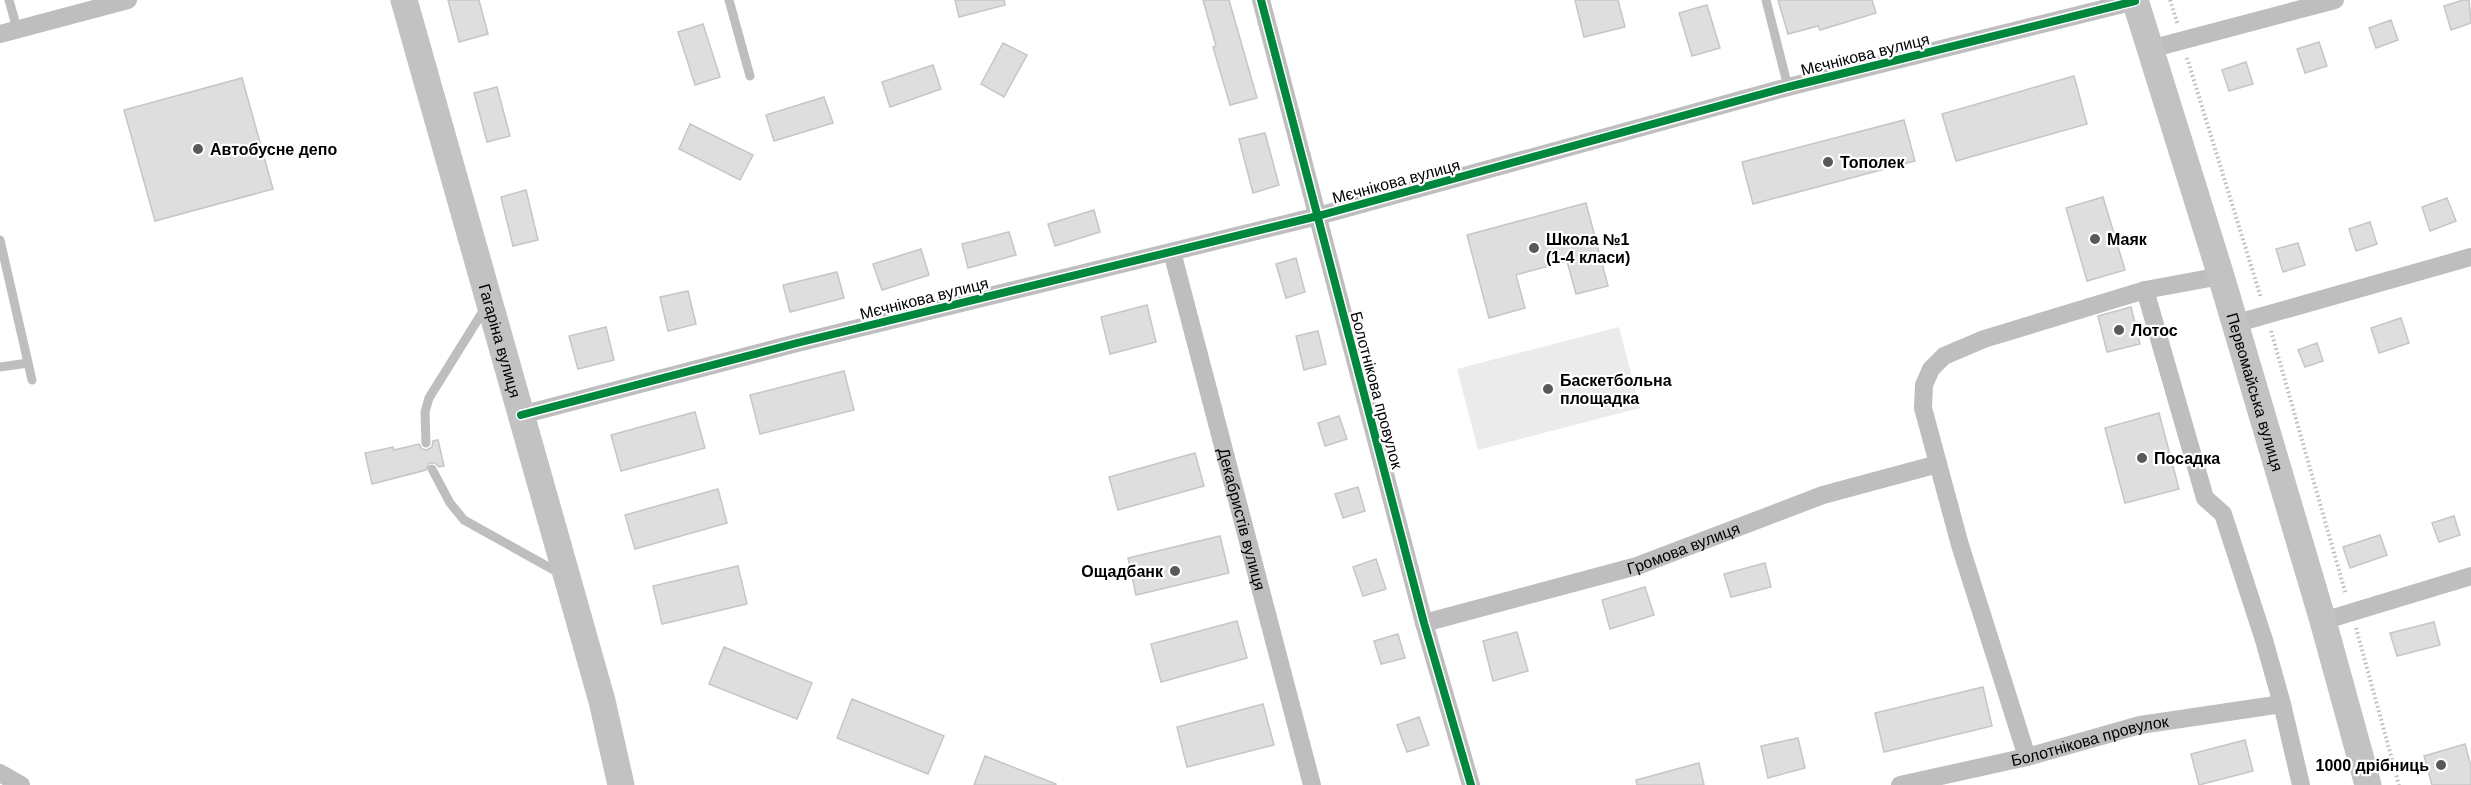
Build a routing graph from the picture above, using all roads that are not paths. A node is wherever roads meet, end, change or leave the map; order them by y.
1 (9, 0) edge
2 (128, 0) edge
3 (404, 0) edge
4 (729, 0) edge
5 (1262, 0) edge
6 (1766, 0) edge
7 (2335, 0) edge
8 (2135, 1) edge
9 (8, 32) edge
10 (2150, 49) junction
11 (750, 76) dead end
12 (1788, 87) junction
13 (1318, 216) junction
14 (0, 240) edge
15 (1172, 252) junction
16 (2471, 257) edge
17 (2221, 276) junction
18 (2145, 290) junction
19 (489, 301) junction
20 (2234, 324) junction
21 (28, 363) junction
22 (0, 367) edge
23 (32, 380) dead end
24 (522, 415) junction
25 (426, 443) dead end
26 (1938, 464) junction
27 (432, 469) dead end
28 (2471, 576) edge
29 (567, 578) junction
30 (2323, 621) junction
31 (1424, 623) junction
32 (2282, 704) junction
33 (2027, 757) junction
34 (0, 773) edge
35 (21, 785) edge
36 (621, 785) edge
37 (1312, 785) edge
38 (1472, 785) edge
39 (1900, 785) edge
40 (2301, 785) edge
41 (2368, 785) edge

1 - 9 lane
2 - 9 street
3 - 19 main road, Гагаріна вулиця
4 - 11 lane
5 - 13 street, Болотнікова провулок
6 - 12 lane
7 - 10 street
8 - 10 main road, Первомайська вулиця
8 - 12 street, Мєчнікова вулиця
10 - 17 main road, Первомайська вулиця
12 - 13 street, Мєчнікова вулиця
13 - 15 street, Мєчнікова вулиця
13 - 31 street, Болотнікова провулок
14 - 21 lane
15 - 24 street, Мєчнікова вулиця
15 - 37 street, Декабристів вулиця
16 - 20 street
17 - 18 street
17 - 20 main road, Первомайська вулиця
18 - 26 street
18 - 32 street
19 - 24 main road, Гагаріна вулиця
19 - 25 lane
20 - 30 main road, Первомайська вулиця
21 - 22 lane
21 - 23 lane
24 - 29 main road, Гагаріна вулиця
26 - 31 street, Громова вулиця
26 - 33 street
27 - 29 lane
28 - 30 street
29 - 36 main road, Гагаріна вулиця
30 - 41 main road, Первомайська вулиця
31 - 38 street, Болотнікова провулок
32 - 33 street, Болотнікова провулок
32 - 40 street
33 - 39 street, Болотнікова провулок
34 - 35 street

